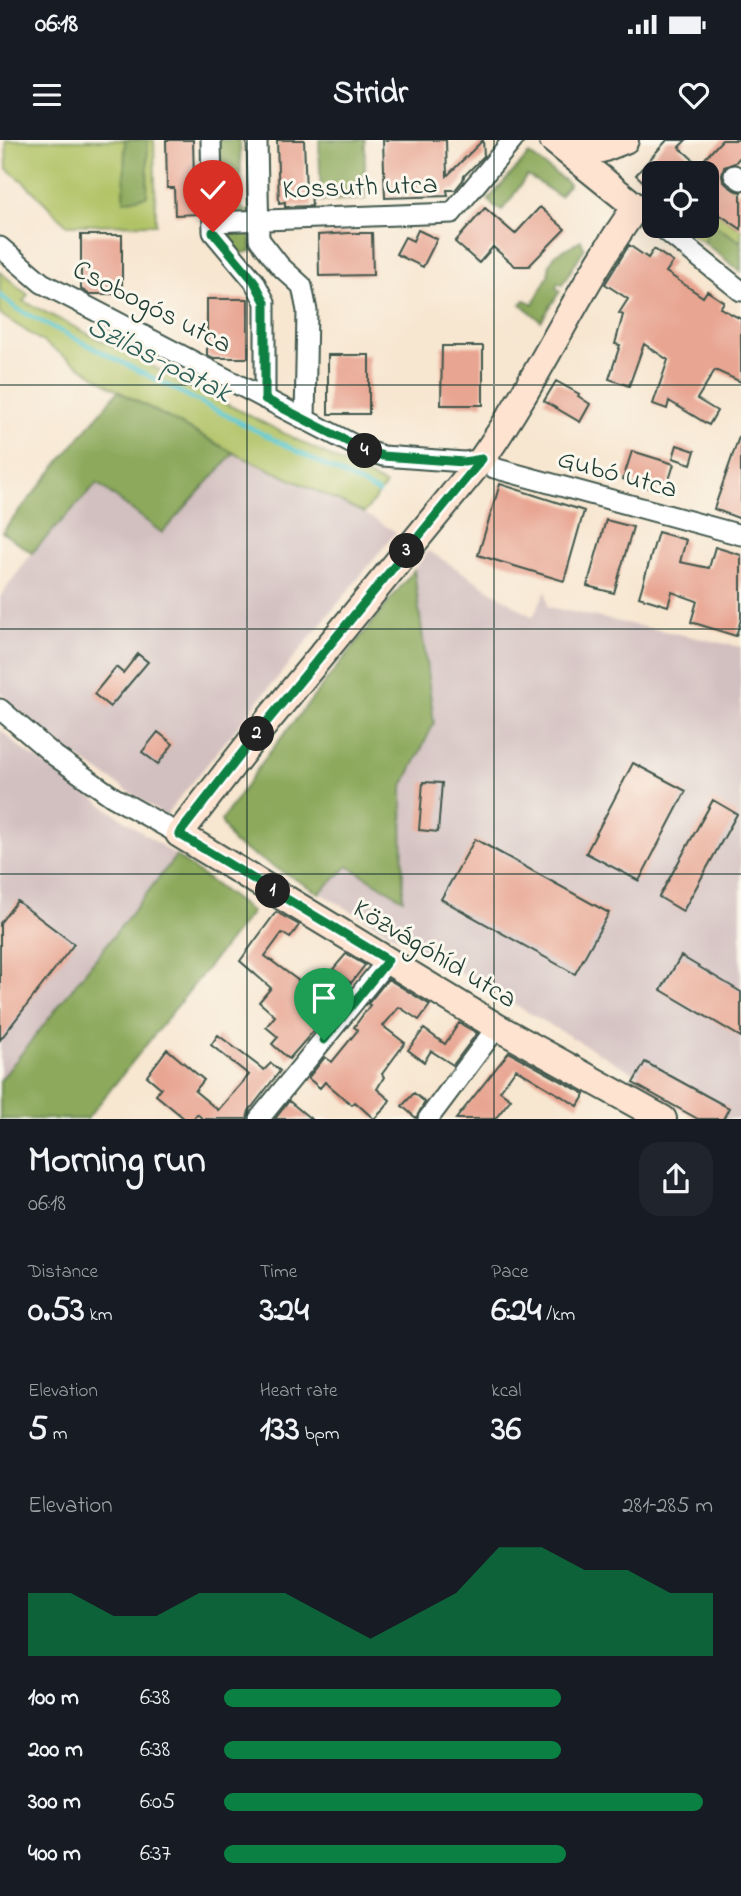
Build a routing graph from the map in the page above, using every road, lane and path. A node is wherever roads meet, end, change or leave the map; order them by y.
1 (211, 140) edge
2 (257, 140) edge
3 (513, 140) edge
4 (625, 140) edge
5 (636, 140) edge
6 (561, 146) edge
7 (603, 179) junction
8 (642, 212) edge
9 (642, 218) edge
10 (259, 220) junction
11 (213, 222) junction
12 (675, 238) edge
13 (0, 247) edge
14 (741, 291) edge
15 (265, 399) junction
16 (305, 420) junction
17 (482, 459) junction
18 (741, 535) edge
19 (0, 709) edge
20 (179, 834) junction
21 (388, 960) junction
22 (498, 1027) junction
23 (659, 1118) edge
24 (259, 1119) edge
25 (428, 1119) edge

1 - 11 street
2 - 10 street, Kossuth utca
3 - 10 street, Kossuth utca
4 - 6 street
5 - 7 street
6 - 7 street
7 - 8 street
9 - 17 street
10 - 11 street, Kossuth utca
10 - 16 street
11 - 15 street
12 - 14 street
13 - 15 street, Csobogós utca
15 - 16 street, Csobogós utca
16 - 17 street, Csobogós utca
17 - 18 street, Gubó utca
17 - 20 street
19 - 20 street
20 - 21 street, Közvágóhíd utca
21 - 22 street, Közvágóhíd utca
21 - 24 street
22 - 23 street, Közvágóhíd utca
22 - 25 street

